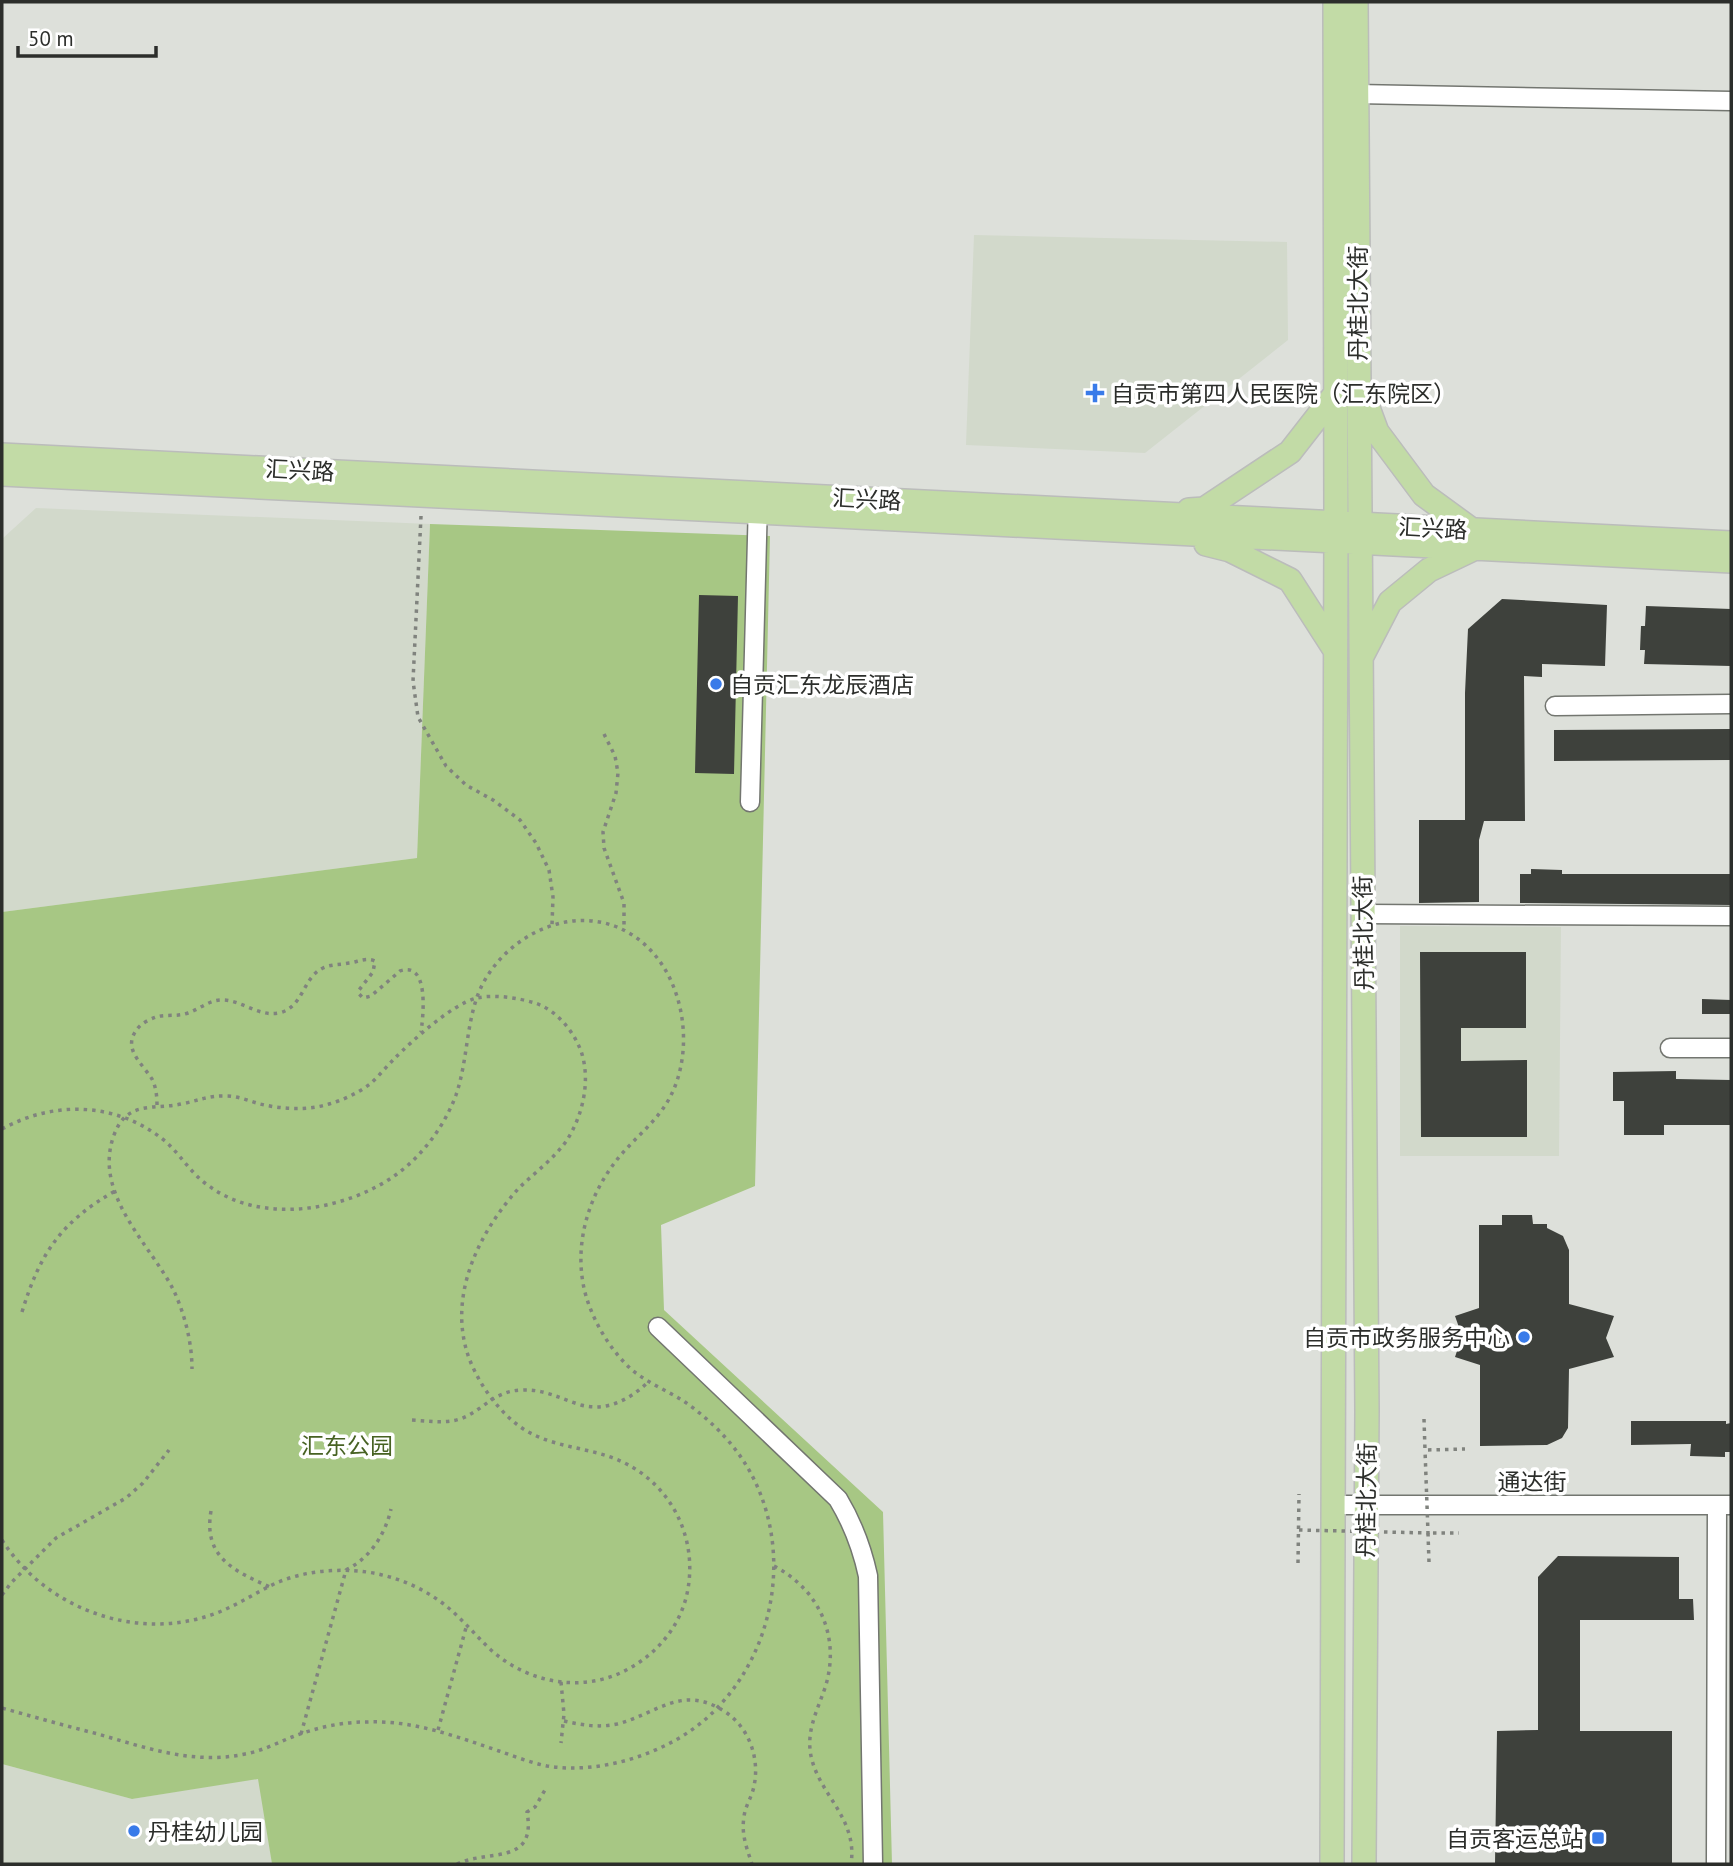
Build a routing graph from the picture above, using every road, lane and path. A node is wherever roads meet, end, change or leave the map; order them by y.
1 (1335, 2) edge
2 (1356, 2) edge
3 (1356, 94) junction
4 (1731, 101) edge
5 (1358, 381) junction
6 (1336, 393) junction
7 (2, 455) edge
8 (2, 474) edge
9 (422, 495) junction
10 (758, 503) junction
11 (1155, 523) junction
12 (1348, 533) junction
13 (1473, 539) junction
14 (1731, 543) edge
15 (1731, 561) edge
16 (1336, 651) junction
17 (1360, 659) junction
18 (1731, 704) edge
19 (1555, 706) dead end
20 (604, 734) dead end
21 (750, 802) dead end
22 (1363, 914) junction
23 (1731, 916) edge
24 (552, 925) junction
25 (624, 930) junction
26 (477, 998) junction
27 (421, 1034) junction
28 (1670, 1048) dead end
29 (1731, 1048) edge
30 (157, 1105) junction
31 (124, 1118) junction
32 (2, 1129) edge
33 (115, 1191) junction
34 (22, 1312) dead end
35 (658, 1327) dead end
36 (192, 1370) dead end
37 (649, 1381) junction
38 (492, 1398) junction
39 (1424, 1419) dead end
40 (412, 1420) dead end
41 (1465, 1449) dead end
42 (169, 1450) dead end
43 (1425, 1450) junction
44 (1299, 1494) dead end
45 (1333, 1505) junction
46 (1366, 1505) junction
47 (1724, 1505) edge
48 (391, 1509) dead end
49 (211, 1511) dead end
50 (1299, 1530) junction
51 (1459, 1532) dead end
52 (1428, 1533) junction
53 (2, 1539) edge
54 (1429, 1562) dead end
55 (1298, 1563) dead end
56 (774, 1566) junction
57 (25, 1568) junction
58 (346, 1570) junction
59 (270, 1587) junction
60 (2, 1595) edge
61 (467, 1624) junction
62 (561, 1682) junction
63 (718, 1707) junction
64 (2, 1708) edge
65 (564, 1721) junction
66 (438, 1730) junction
67 (301, 1734) junction
68 (561, 1743) dead end
69 (545, 1790) dead end
70 (457, 1864) edge
71 (752, 1864) edge
72 (851, 1864) edge
73 (873, 1864) edge
74 (1332, 1864) edge
75 (1364, 1864) edge
76 (1716, 1864) edge

1 - 6 main road, 丹桂北大街
2 - 3 main road, 丹桂北大街
3 - 4 street
3 - 5 main road, 丹桂北大街
5 - 12 main road, 丹桂北大街
5 - 13 main road
6 - 11 main road
6 - 12 main road, 丹桂北大街
7 - 10 main road, 汇兴路
8 - 9 main road
9 - 10 main road
9 - 24 path
10 - 11 main road, 汇兴路
10 - 21 street
11 - 12 main road, 汇兴路
11 - 16 main road
12 - 13 main road, 汇兴路
12 - 16 main road, 丹桂北大街
12 - 17 main road, 丹桂北大街
13 - 14 main road, 汇兴路
13 - 15 main road
13 - 17 main road
16 - 45 main road, 丹桂北大街
17 - 22 main road, 丹桂北大街
18 - 19 street
20 - 25 path
22 - 23 street
22 - 46 main road, 丹桂北大街
24 - 25 path
24 - 26 path
25 - 37 path
26 - 27 path
26 - 31 path
26 - 38 path
27 - 30 path
27 - 30 path
28 - 29 street
30 - 31 path
31 - 32 path
31 - 33 path
33 - 34 path
33 - 36 path
35 - 73 street
37 - 38 path
37 - 56 path
38 - 40 path
38 - 62 path
39 - 43 path
41 - 43 path
42 - 57 path
43 - 52 path, bridge
44 - 50 path
45 - 46 street, 通达街
45 - 74 main road, 丹桂北大街
46 - 47 street, 通达街
46 - 75 main road, 丹桂北大街
47 - 76 street
48 - 58 path
49 - 59 path
50 - 52 path, bridge
50 - 55 path
51 - 52 path
52 - 54 path
53 - 57 path
56 - 63 path
56 - 72 path
57 - 59 path
57 - 60 path
58 - 59 path
58 - 61 path
58 - 67 path
61 - 62 path
61 - 66 path
62 - 65 path
63 - 65 path
63 - 66 path
63 - 71 path
64 - 67 path
65 - 68 path
66 - 67 path
69 - 70 path

